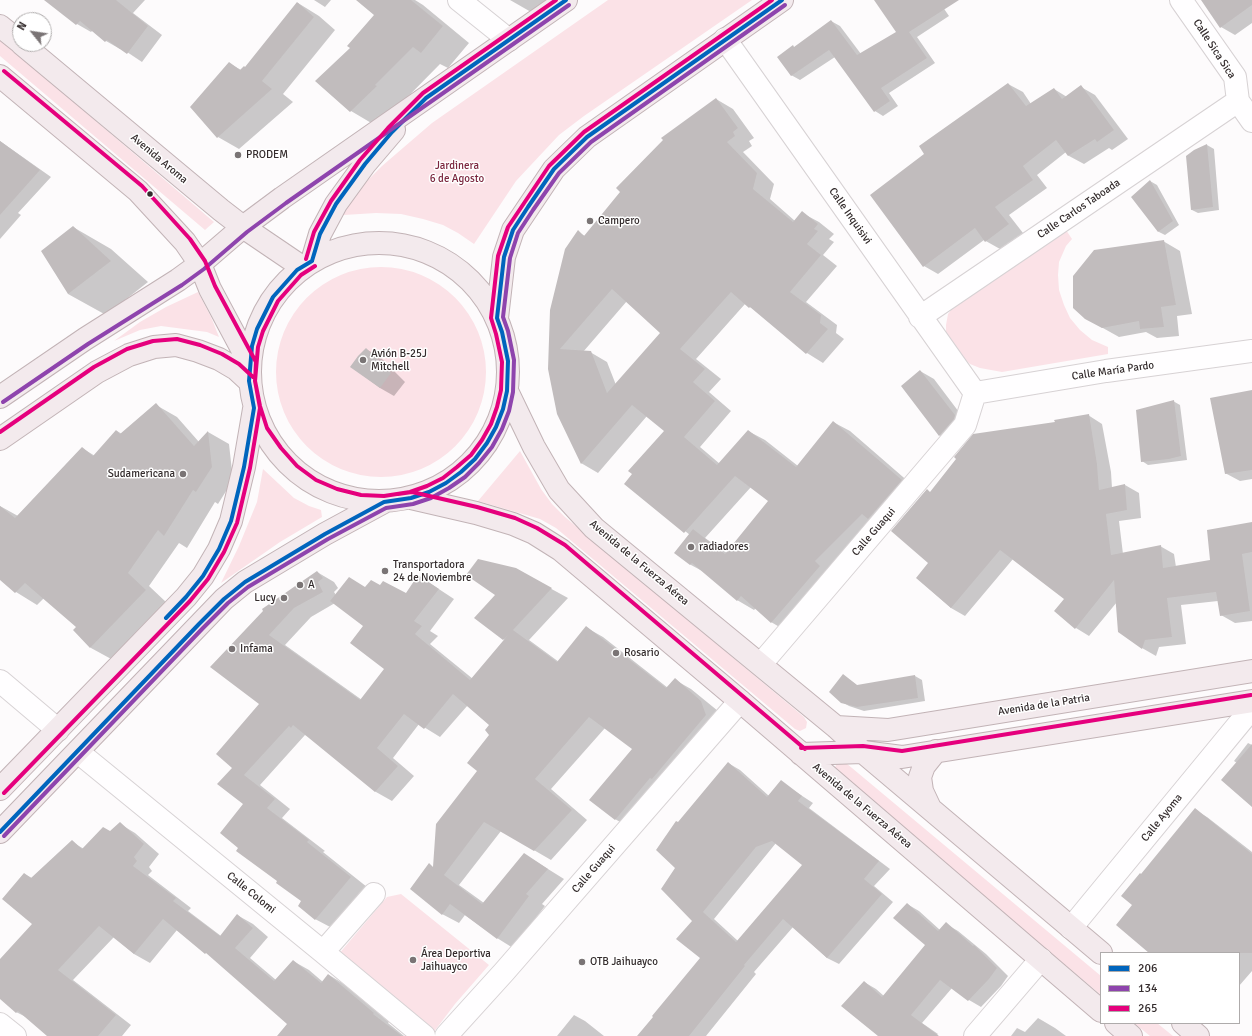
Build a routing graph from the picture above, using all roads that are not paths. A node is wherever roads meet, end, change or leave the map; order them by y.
1 (459, 0) edge
2 (566, 0) edge
3 (782, 0) edge
4 (1181, 0) edge
5 (0, 26) edge
6 (12, 36) edge
7 (725, 38) junction
8 (509, 40) junction
9 (32, 52) edge
10 (0, 76) edge
11 (426, 98) junction
12 (1238, 101) junction
13 (1252, 122) edge
14 (243, 227) junction
15 (200, 264) junction
16 (307, 264) junction
17 (920, 317) junction
18 (497, 318) junction
19 (1252, 351) edge
20 (249, 373) junction
21 (507, 390) junction
22 (974, 393) junction
23 (0, 396) edge
24 (254, 408) junction
25 (0, 439) edge
26 (411, 498) junction
27 (384, 502) junction
28 (761, 664) junction
29 (1252, 671) edge
30 (0, 681) edge
31 (740, 701) junction
32 (1252, 701) edge
33 (1252, 708) edge
34 (836, 727) junction
35 (58, 730) junction
36 (936, 751) junction
37 (78, 752) junction
38 (864, 752) junction
39 (801, 754) junction
40 (0, 789) edge
41 (930, 809) junction
42 (0, 832) edge
43 (374, 894) dead end
44 (1071, 928) junction
45 (323, 952) junction
46 (1100, 953) edge
47 (1041, 960) junction
48 (1100, 1010) edge
49 (0, 1024) edge
50 (1117, 1024) edge
51 (1184, 1024) edge
52 (450, 1035) edge
53 (15, 1036) edge
54 (424, 1036) edge
55 (975, 1036) edge
56 (1131, 1036) edge
57 (1198, 1036) edge

1 - 8 street
2 - 8 main road
3 - 7 main road
4 - 12 street, Calle Sica Sica
5 - 6 main road, Avenida Aroma
7 - 17 street, Calle Inquisivi
7 - 18 main road
8 - 11 main road
9 - 14 main road, Avenida Aroma
10 - 15 main road
11 - 14 main road
11 - 16 main road
12 - 13 street, Calle Sica Sica
12 - 17 street, Calle Carlos Taboada
14 - 15 main road
14 - 16 main road, Avenida Aroma
15 - 20 main road
15 - 23 main road
16 - 18 main road
16 - 20 main road
17 - 22 street, Calle Inquisivi
18 - 21 main road
19 - 22 street, Calle María Pardo
20 - 24 main road
20 - 25 main road
21 - 26 main road
21 - 28 main road, Avenida de la Fuerza Aérea
22 - 28 street, Calle Guaqui
24 - 27 main road
24 - 35 main road
26 - 27 main road
26 - 31 main road, Avenida de la Fuerza Aérea
27 - 37 main road
28 - 34 main road, Avenida de la Fuerza Aérea
29 - 34 main road, Avenida de la Patria
30 - 35 street
31 - 39 main road, Avenida de la Fuerza Aérea
31 - 52 street, Calle Guaqui
32 - 36 main road
33 - 44 street, Calle Ayoma
34 - 38 main road, Avenida de la Fuerza Aérea
35 - 40 main road
36 - 38 main road
36 - 41 main road
37 - 42 main road
37 - 45 street, Calle Colomi
38 - 39 main road
38 - 41 main road, Avenida de la Fuerza Aérea
39 - 47 main road, Avenida de la Fuerza Aérea
41 - 44 main road, Avenida de la Fuerza Aérea
43 - 45 street
44 - 46 main road, Avenida de la Fuerza Aérea
45 - 54 street, Calle Colomi
47 - 48 main road, Avenida de la Fuerza Aérea
47 - 55 street
49 - 53 street
50 - 56 main road
51 - 57 main road

